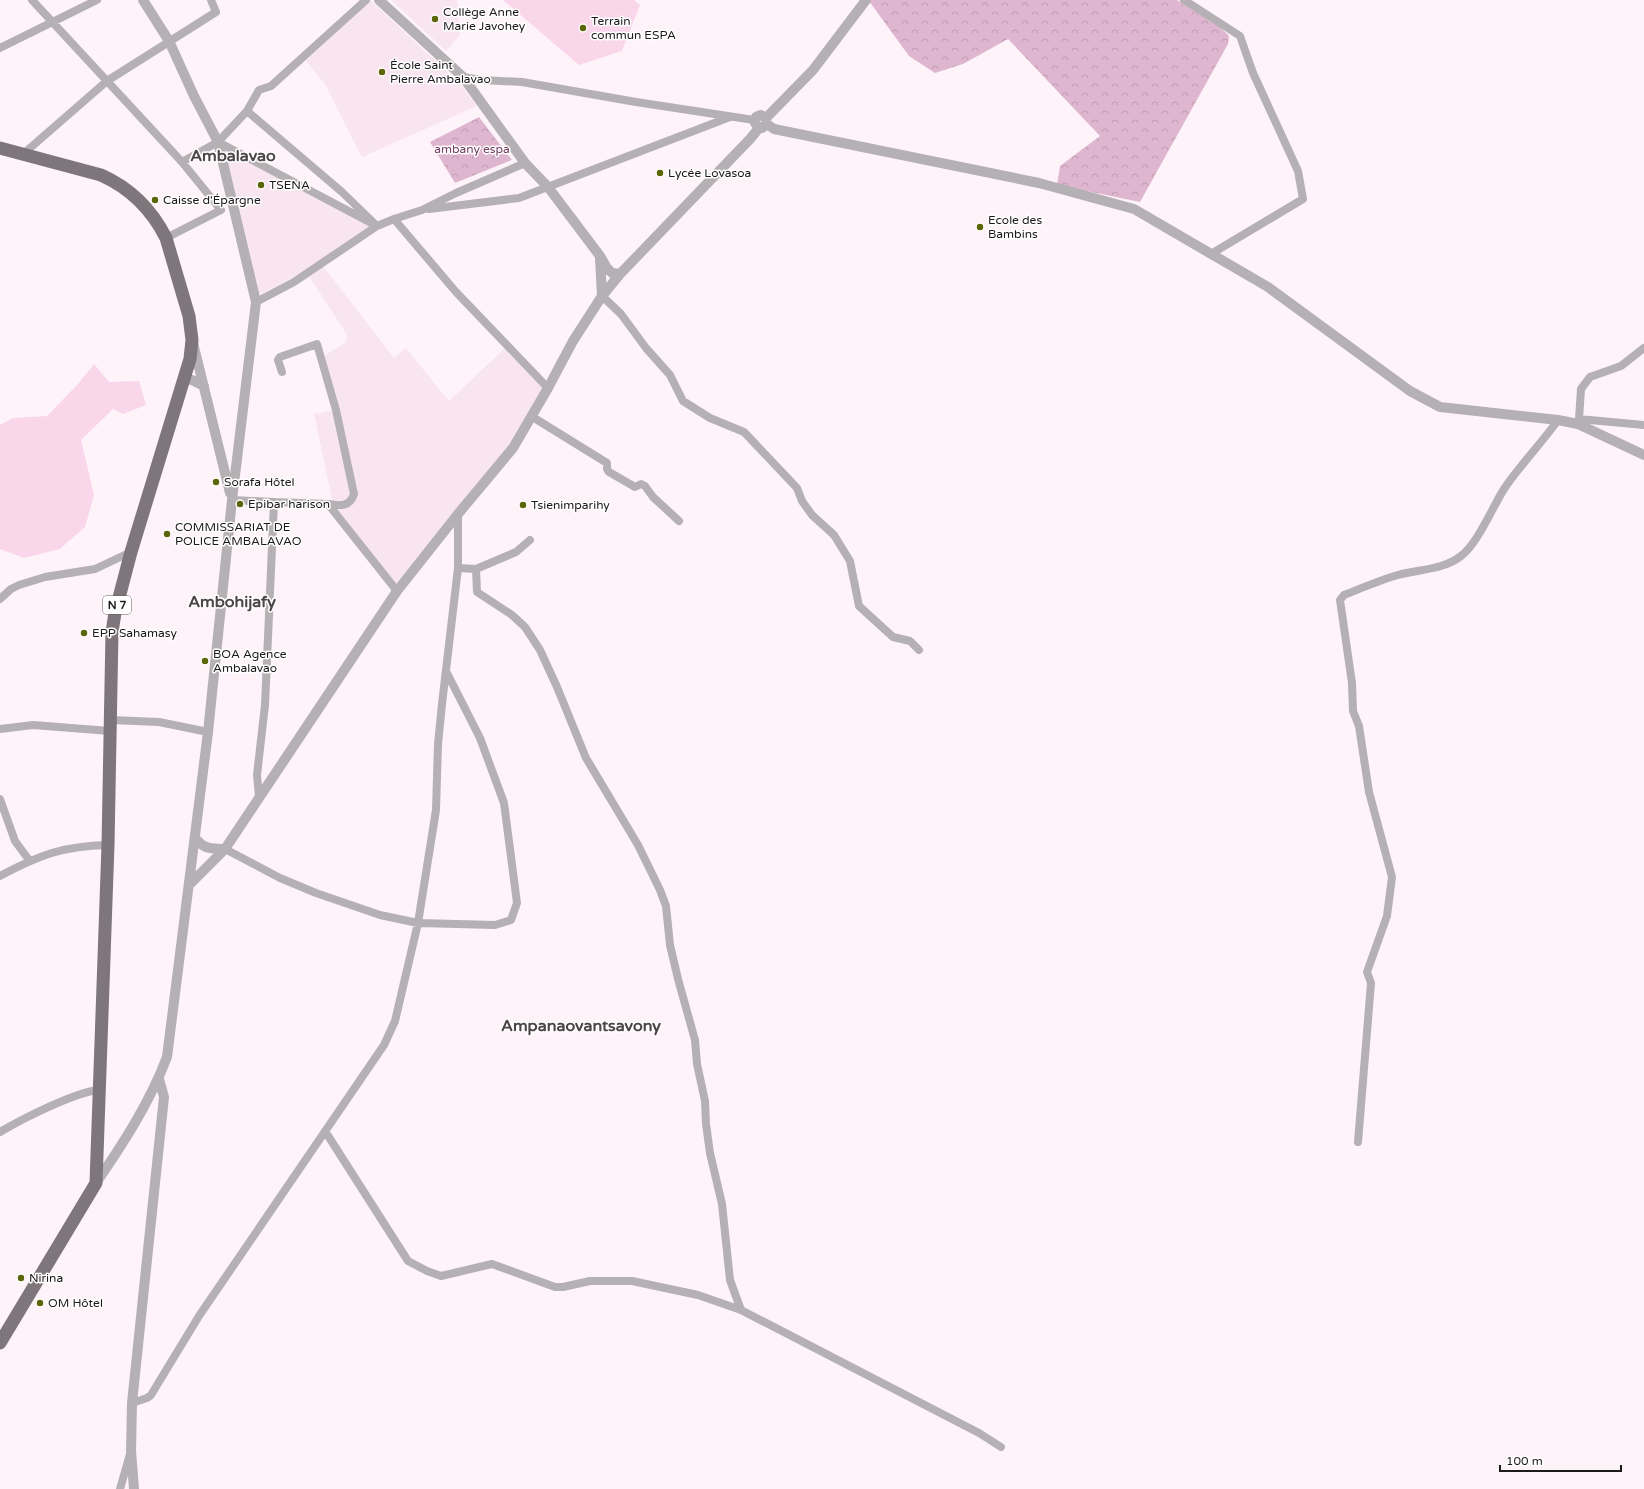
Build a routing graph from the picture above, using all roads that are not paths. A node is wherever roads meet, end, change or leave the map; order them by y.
1 (32, 0) edge
2 (97, 0) edge
3 (143, 0) edge
4 (211, 0) edge
5 (366, 0) edge
6 (379, 0) edge
7 (866, 0) edge
8 (1184, 0) edge
9 (53, 22) junction
10 (169, 41) junction
11 (0, 48) edge
12 (463, 77) junction
13 (108, 81) junction
14 (247, 112) junction
15 (730, 116) junction
16 (762, 123) junction
17 (218, 142) junction
18 (0, 150) edge
19 (22, 155) junction
20 (182, 162) junction
21 (525, 163) junction
22 (548, 187) junction
23 (235, 209) junction
24 (221, 210) junction
25 (422, 210) junction
26 (394, 219) junction
27 (377, 226) junction
28 (166, 238) junction
29 (1211, 254) junction
30 (600, 256) junction
31 (620, 274) junction
32 (602, 296) junction
33 (256, 302) junction
34 (192, 340) junction
35 (1644, 348) edge
36 (282, 372) dead end
37 (184, 378) junction
38 (204, 386) junction
39 (548, 388) junction
40 (531, 416) junction
41 (1558, 420) junction
42 (1578, 422) junction
43 (1644, 425) edge
44 (1644, 455) edge
45 (232, 500) junction
46 (274, 502) junction
47 (328, 504) junction
48 (458, 514) junction
49 (679, 521) dead end
50 (530, 540) dead end
51 (131, 552) junction
52 (458, 568) junction
53 (476, 569) junction
54 (0, 588) edge
55 (11, 589) junction
56 (397, 591) junction
57 (0, 599) edge
58 (919, 650) dead end
59 (447, 672) junction
60 (111, 725) junction
61 (0, 729) edge
62 (208, 732) junction
63 (259, 797) junction
64 (0, 799) edge
65 (195, 838) junction
66 (108, 845) junction
67 (225, 849) junction
68 (29, 860) junction
69 (0, 876) edge
70 (190, 884) junction
71 (418, 923) junction
72 (159, 1079) junction
73 (99, 1090) junction
74 (0, 1132) edge
75 (325, 1132) junction
76 (1358, 1142) dead end
77 (97, 1149) junction
78 (116, 1153) junction
79 (96, 1183) junction
80 (741, 1310) junction
81 (0, 1343) edge
82 (132, 1403) junction
83 (1001, 1447) dead end
84 (131, 1451) junction
85 (120, 1489) edge
86 (134, 1489) edge

1 - 9 street
2 - 9 street
3 - 10 street
4 - 10 street
5 - 14 street
6 - 12 street
7 - 16 street
8 - 29 street
9 - 11 street
9 - 13 street
10 - 13 street
10 - 17 street
12 - 15 street
12 - 21 street
13 - 19 street
13 - 20 street
14 - 17 street
14 - 27 street
15 - 16 street
15 - 22 street
16 - 29 street
16 - 31 street
17 - 20 street
17 - 23 street
17 - 27 street
18 - 19 main road, N 7
19 - 28 main road, N 7
20 - 24 street
21 - 22 street
21 - 25 street
22 - 25 street
22 - 30 street
23 - 24 street
23 - 33 street
24 - 28 street
25 - 26 street
26 - 27 street
26 - 39 street
27 - 33 street
28 - 34 main road, N 7
29 - 41 street
30 - 31 street
30 - 32 street
31 - 32 street
32 - 39 street
32 - 58 street
33 - 45 street
34 - 37 main road, N 7
34 - 38 street
35 - 42 street
36 - 47 street
37 - 38 street
37 - 51 main road, N 7
38 - 45 street
39 - 40 street
40 - 48 street
40 - 49 street
41 - 42 street
41 - 76 street
42 - 43 street
42 - 44 street
45 - 46 street
45 - 62 street
46 - 47 street
46 - 63 street
47 - 56 street
48 - 52 street
48 - 56 street
50 - 53 street
51 - 55 street
51 - 60 main road, N 7
52 - 53 street
52 - 59 street
53 - 80 street
54 - 55 street
55 - 57 street
56 - 63 street
59 - 71 street
59 - 71 street
60 - 61 street
60 - 62 street
60 - 66 main road, N 7
62 - 65 street
63 - 67 street
64 - 68 street
65 - 67 street
65 - 70 street
66 - 68 street
66 - 73 main road, N 7
67 - 70 street
67 - 71 street
68 - 69 street
70 - 72 street
71 - 75 street
72 - 78 street
72 - 82 street
73 - 74 street
73 - 77 main road, N 7
75 - 80 street
75 - 82 street
77 - 78 street
77 - 79 main road, N 7
78 - 79 street
79 - 81 main road, N 7
80 - 83 street
82 - 84 street
84 - 85 street
84 - 86 street

